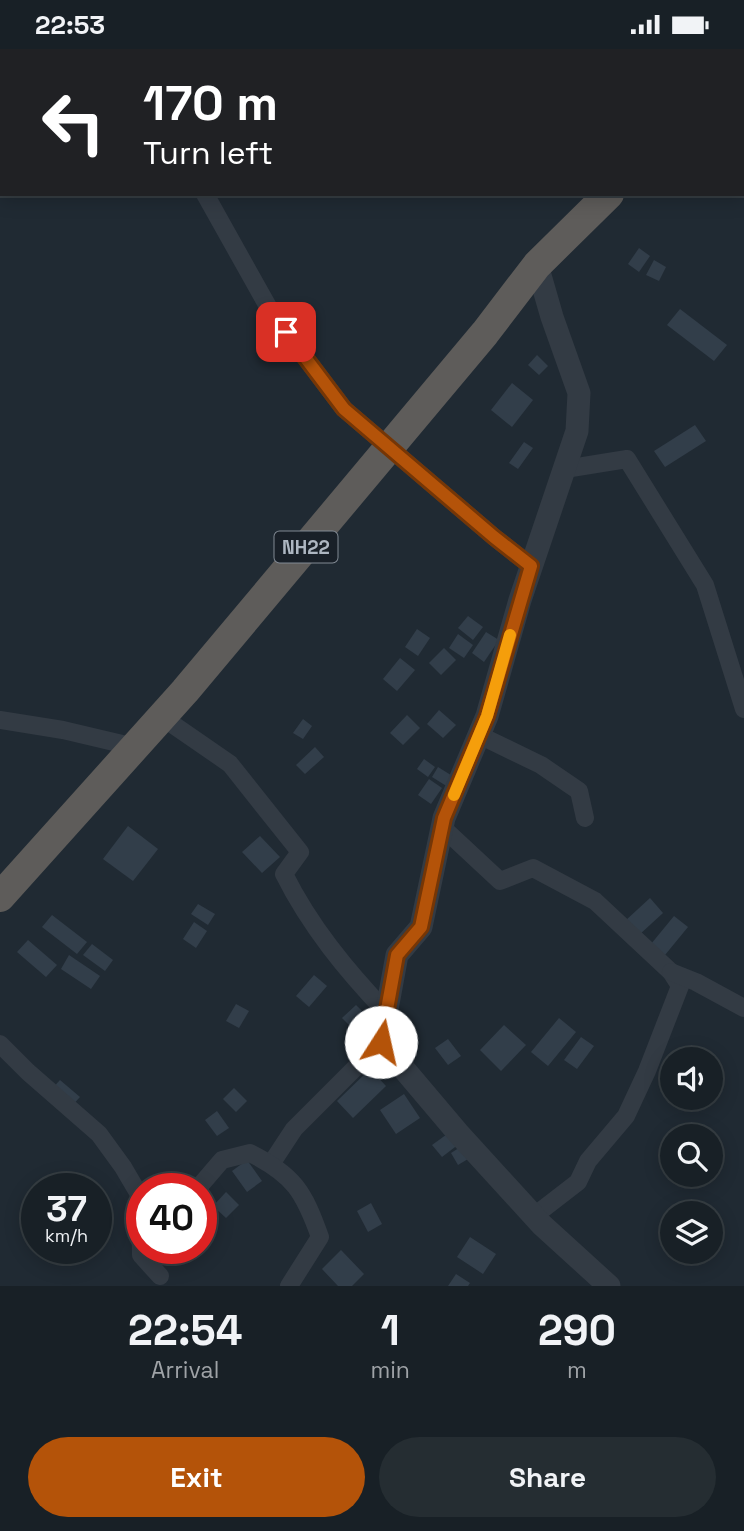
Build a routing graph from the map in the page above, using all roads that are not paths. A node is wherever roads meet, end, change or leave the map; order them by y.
1 (206, 196) edge
2 (607, 196) edge
3 (537, 265) junction
4 (388, 448) junction
5 (565, 469) junction
6 (531, 566) junction
7 (744, 709) edge
8 (162, 717) junction
9 (0, 720) edge
10 (479, 734) junction
11 (135, 747) junction
12 (585, 818) dead end
13 (442, 827) junction
14 (0, 897) edge
15 (671, 972) junction
16 (744, 1008) edge
17 (386, 1012) junction
18 (381, 1042) junction
19 (0, 1044) edge
20 (271, 1164) junction
21 (211, 1173) edge
22 (126, 1174) edge
23 (534, 1216) junction
24 (149, 1264) edge
25 (160, 1276) dead end
26 (289, 1286) edge
27 (608, 1286) edge

1 - 4 street
2 - 3 highway, NH22
3 - 4 highway, NH22
3 - 5 street
4 - 6 street
4 - 8 highway, NH22
5 - 6 street
5 - 7 street
6 - 10 street
8 - 11 highway, NH22
8 - 17 street
9 - 11 street
10 - 12 street
10 - 13 street
11 - 14 highway, NH22
13 - 15 street
13 - 17 street
15 - 16 street
15 - 23 street
17 - 18 street
18 - 20 street
18 - 23 street
19 - 22 street
20 - 21 street
20 - 26 street
23 - 27 street
24 - 25 street

